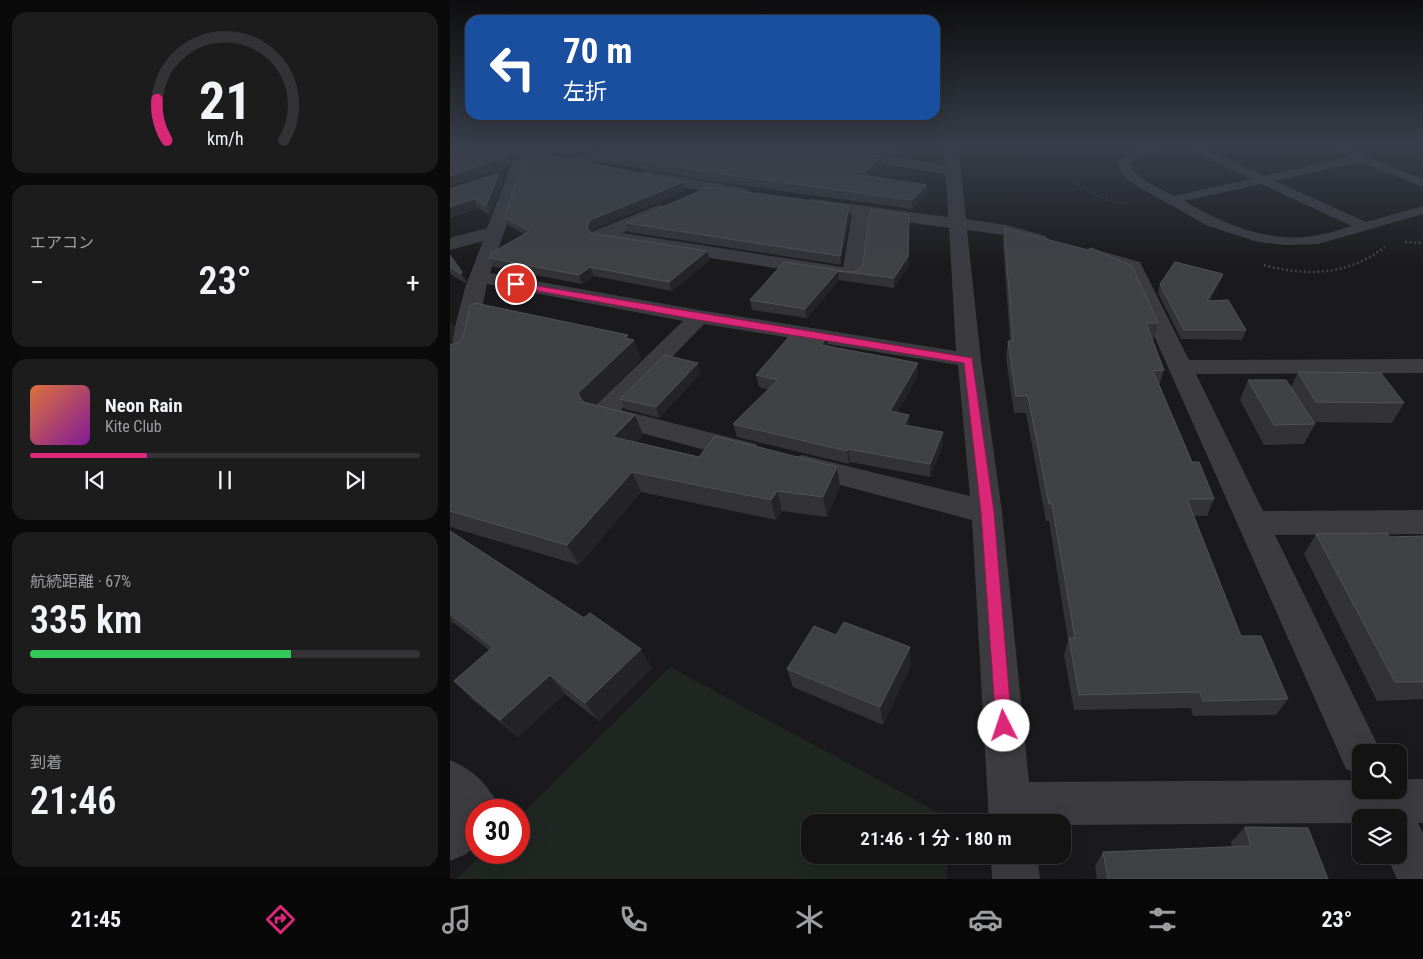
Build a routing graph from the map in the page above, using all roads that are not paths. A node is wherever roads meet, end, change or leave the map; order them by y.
1 (506, 187) edge
2 (703, 187) edge
3 (955, 187) edge
4 (1149, 187) edge
5 (1231, 187) edge
6 (1278, 187) edge
7 (708, 188) junction
8 (756, 195) edge
9 (1172, 200) junction
10 (794, 201) edge
11 (1423, 210) edge
12 (861, 211) junction
13 (959, 225) junction
14 (1365, 227) junction
15 (495, 232) junction
16 (1051, 243) edge
17 (450, 244) edge
18 (1078, 251) edge
19 (477, 283) junction
20 (450, 295) edge
21 (699, 317) junction
22 (460, 356) edge
23 (969, 360) junction
24 (1423, 366) edge
25 (1182, 368) junction
26 (987, 512) junction
27 (1423, 522) edge
28 (1252, 523) junction
29 (1356, 744) edge
30 (450, 781) edge
31 (467, 799) edge
32 (1395, 808) edge
33 (1011, 813) edge
34 (465, 824) edge
35 (450, 838) edge
36 (1015, 864) edge
37 (1016, 879) edge
38 (1421, 879) edge

1 - 15 street
2 - 7 street
3 - 13 street
4 - 9 lane
5 - 9 lane
6 - 14 lane
7 - 8 street
7 - 12 street
9 - 14 lane
10 - 12 street
11 - 14 lane
12 - 13 street
13 - 16 street
13 - 23 street
15 - 17 street
15 - 19 street
18 - 25 street
19 - 20 street
19 - 21 street
19 - 22 street
21 - 23 street
21 - 26 street
23 - 26 street
24 - 25 street
25 - 28 street
26 - 33 street
27 - 28 street
28 - 29 street
30 - 31 street
32 - 33 street
32 - 38 street
34 - 35 street
36 - 37 street

